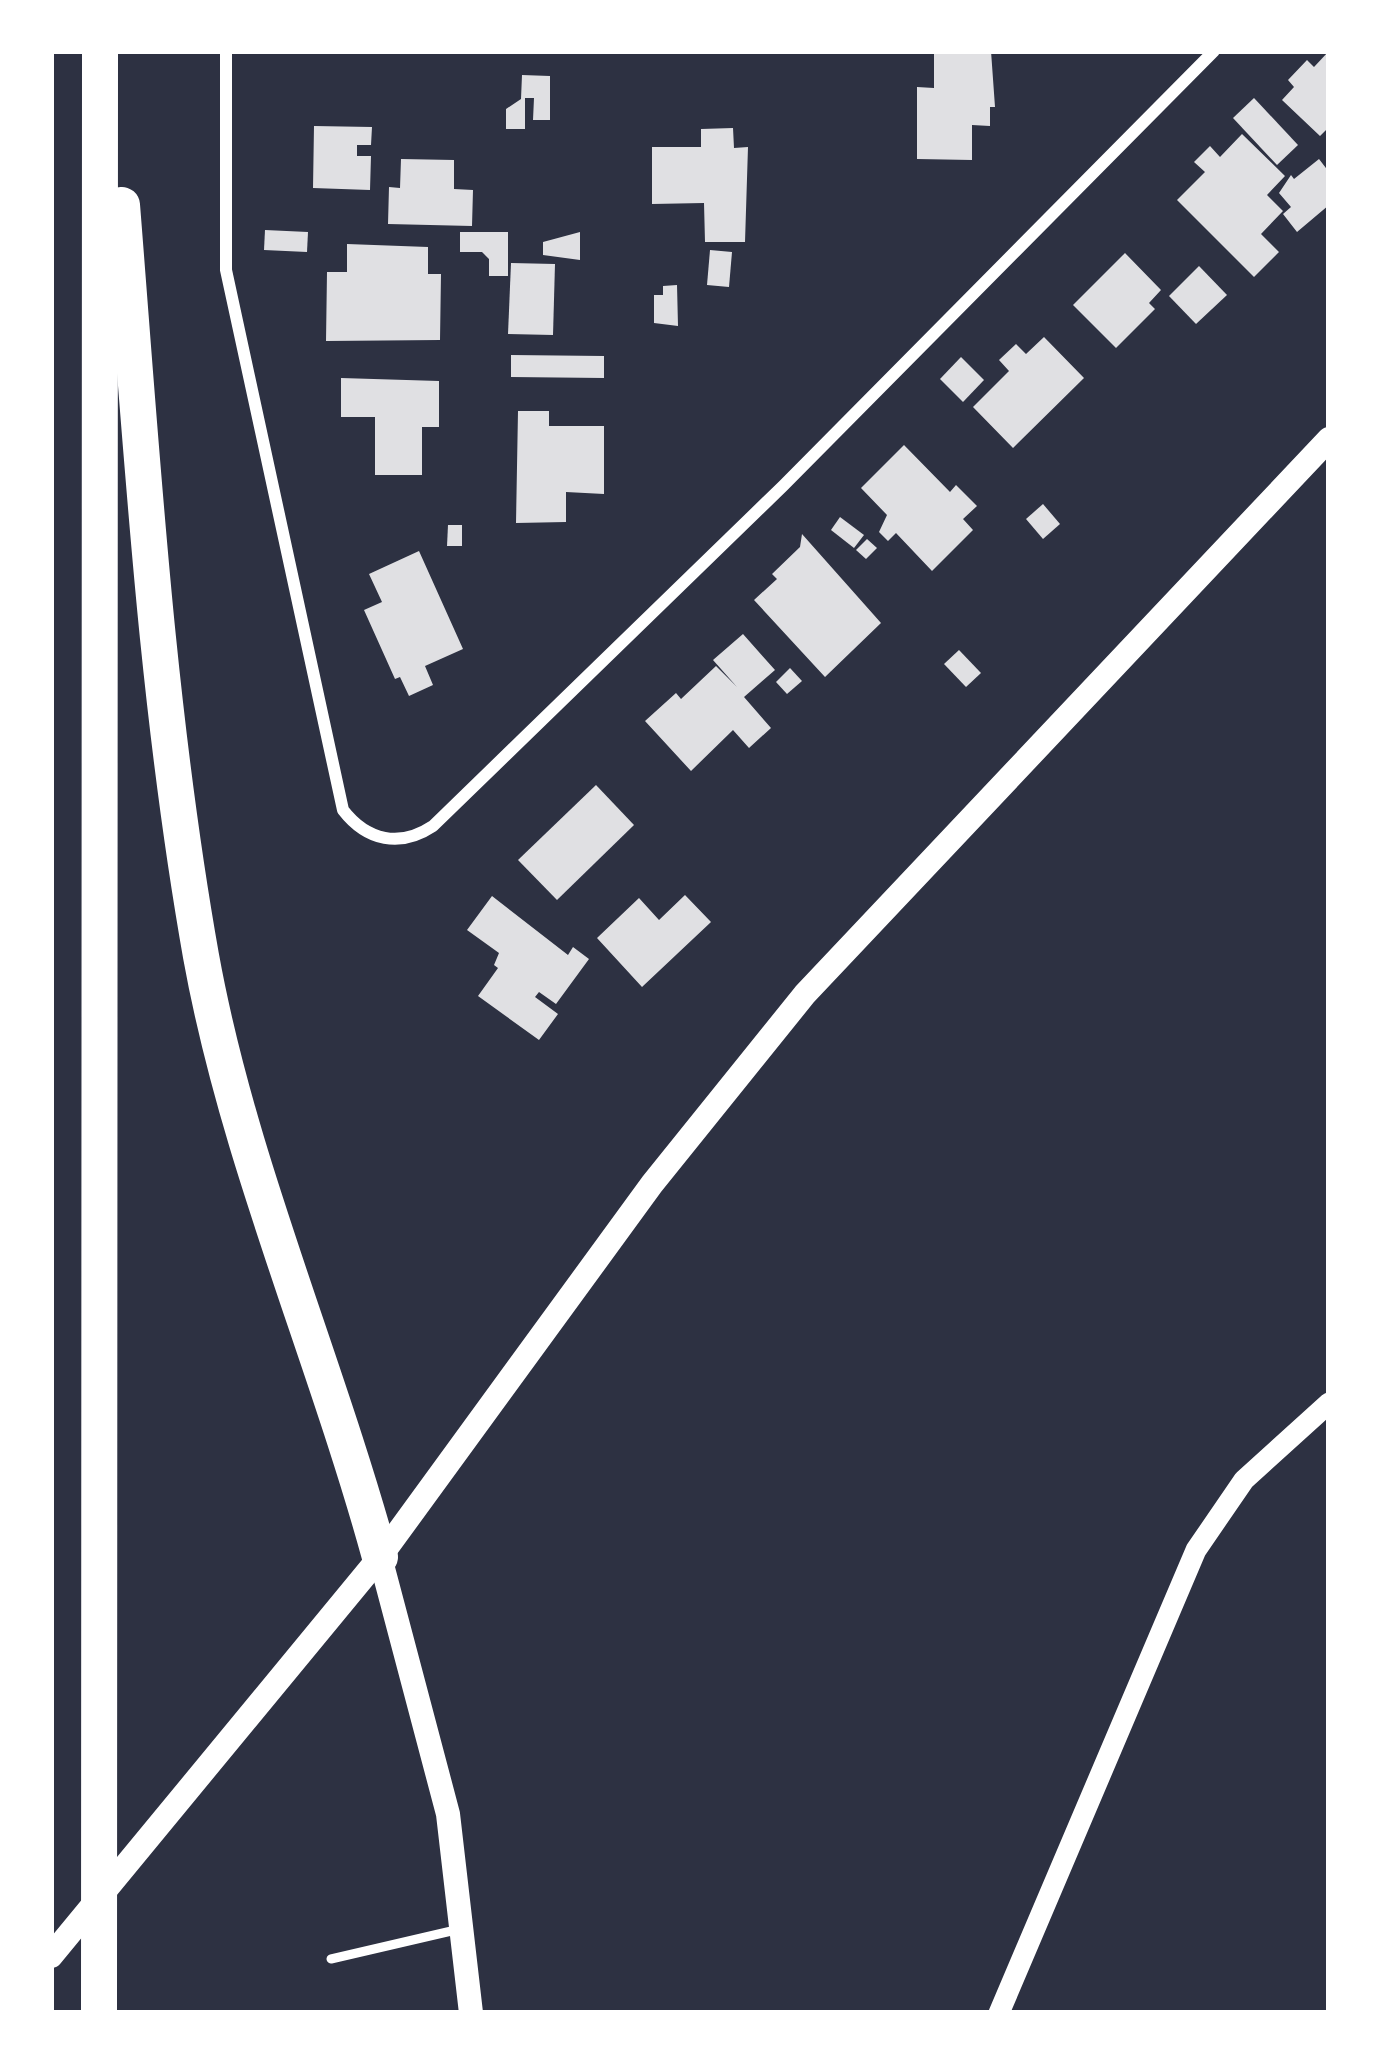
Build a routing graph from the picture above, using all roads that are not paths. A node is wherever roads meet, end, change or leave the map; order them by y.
1 (100, 51) edge
2 (110, 51) edge
3 (226, 51) edge
4 (1214, 51) edge
5 (1329, 440) edge
6 (1329, 1403) edge
7 (380, 1557) junction
8 (465, 1928) junction
9 (51, 1956) edge
10 (331, 1958) dead end
11 (99, 2013) edge
12 (472, 2013) edge
13 (999, 2013) edge

1 - 11 highway
2 - 7 highway
3 - 4 street
5 - 7 main road
6 - 13 street
7 - 8 main road
7 - 9 main road
8 - 10 lane
8 - 12 main road

